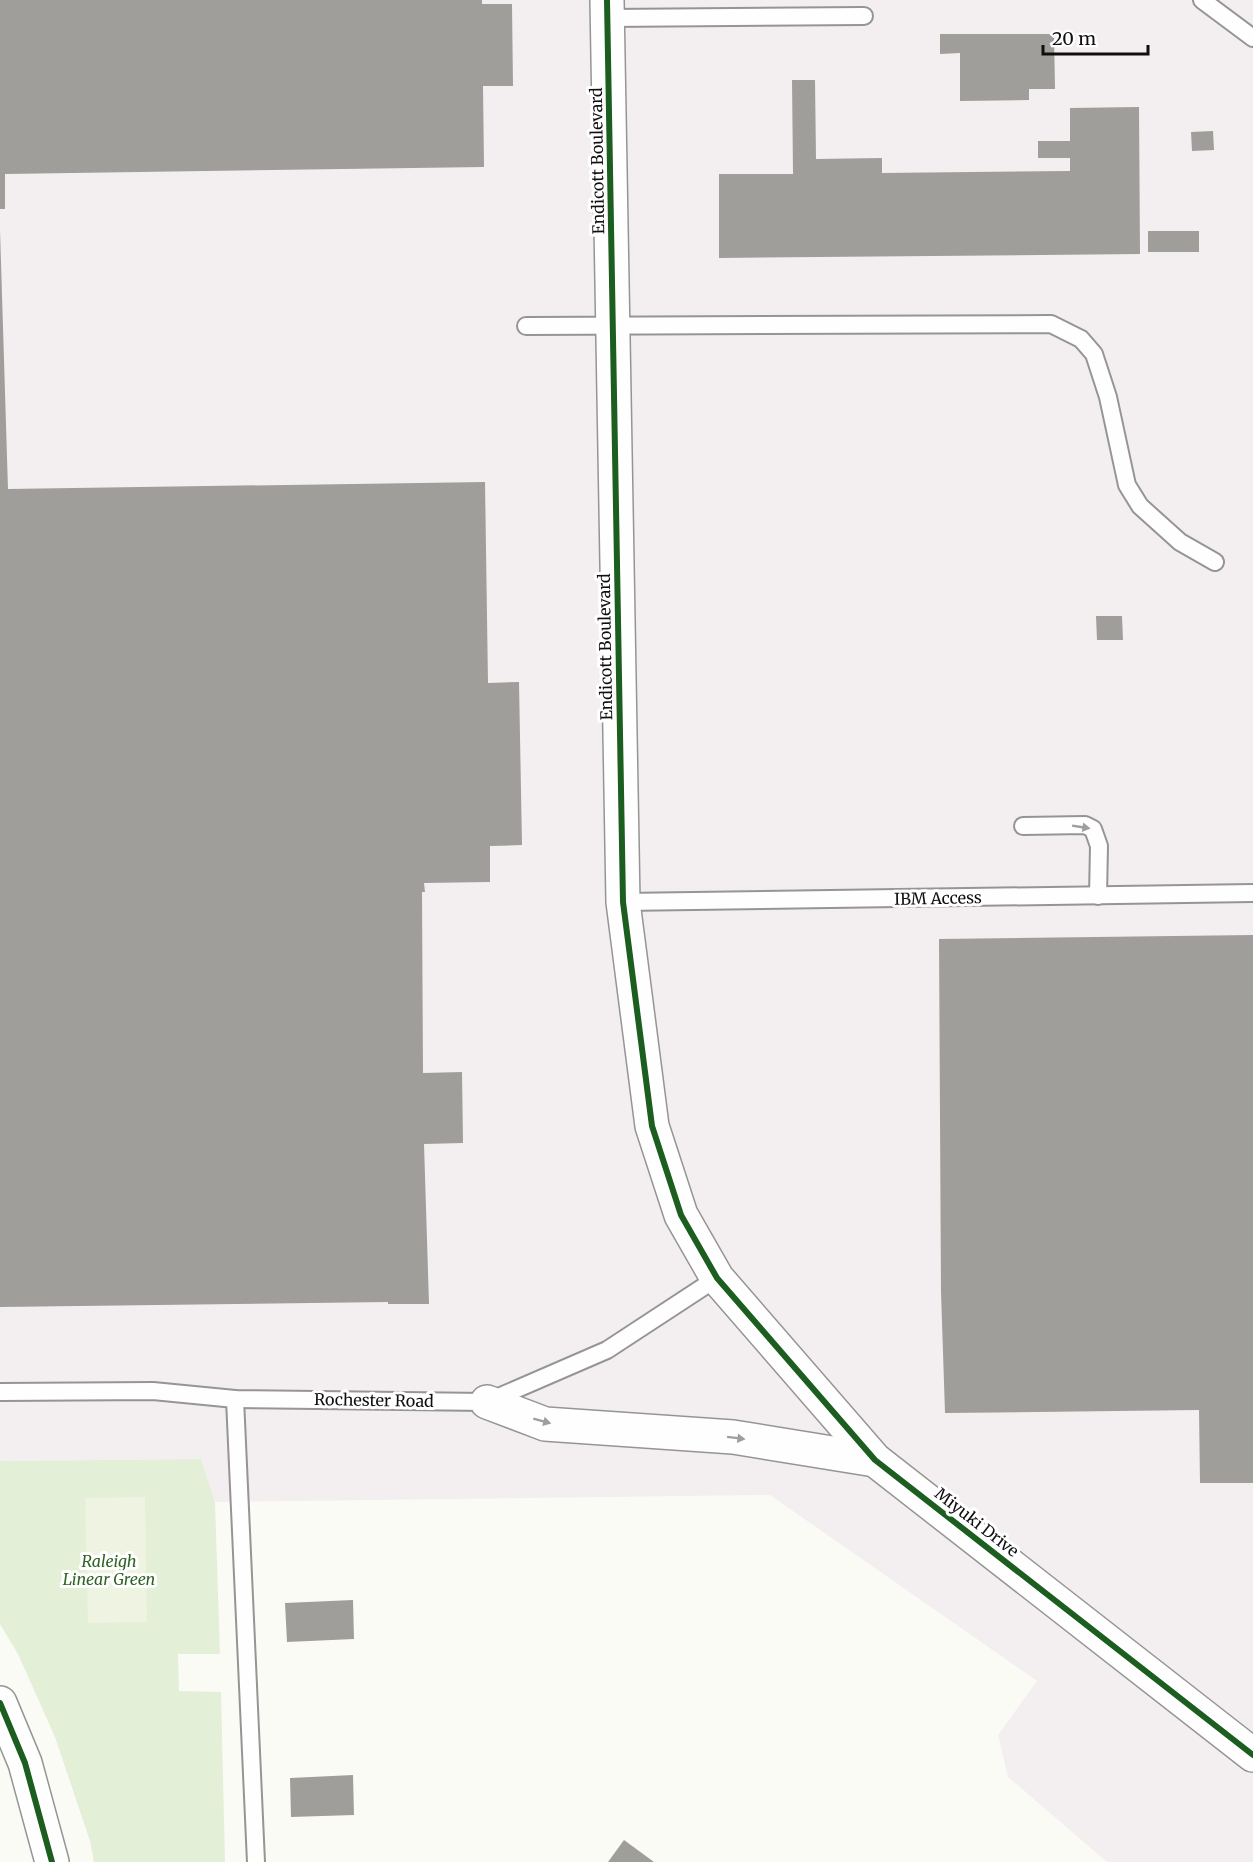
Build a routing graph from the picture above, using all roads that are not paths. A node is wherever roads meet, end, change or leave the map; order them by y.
1 (1202, 0) edge
2 (608, 9) edge
3 (864, 16) dead end
4 (1253, 38) edge
5 (614, 325) junction
6 (526, 326) dead end
7 (1215, 562) dead end
8 (1023, 826) dead end
9 (1253, 894) edge
10 (1098, 896) junction
11 (622, 902) junction
12 (717, 1278) junction
13 (0, 1392) edge
14 (235, 1399) junction
15 (487, 1402) junction
16 (875, 1460) junction
17 (0, 1703) edge
18 (1253, 1755) edge
19 (52, 1862) edge
20 (256, 1862) edge

1 - 4 lane
2 - 3 lane
2 - 5 street, Endicott Boulevard
5 - 6 lane
5 - 7 lane
5 - 11 street, Endicott Boulevard
8 -> 10 lane
9 - 10 lane, IBM Access
10 - 11 lane, IBM Access
11 - 12 street, Endicott Boulevard
12 - 15 lane, Rochester Road
12 - 16 street, Miyuki Drive
13 - 14 lane, Rochester Road
14 - 15 lane, Rochester Road
14 - 20 lane
15 -> 16 street
16 - 18 street, Miyuki Drive
17 - 19 street

